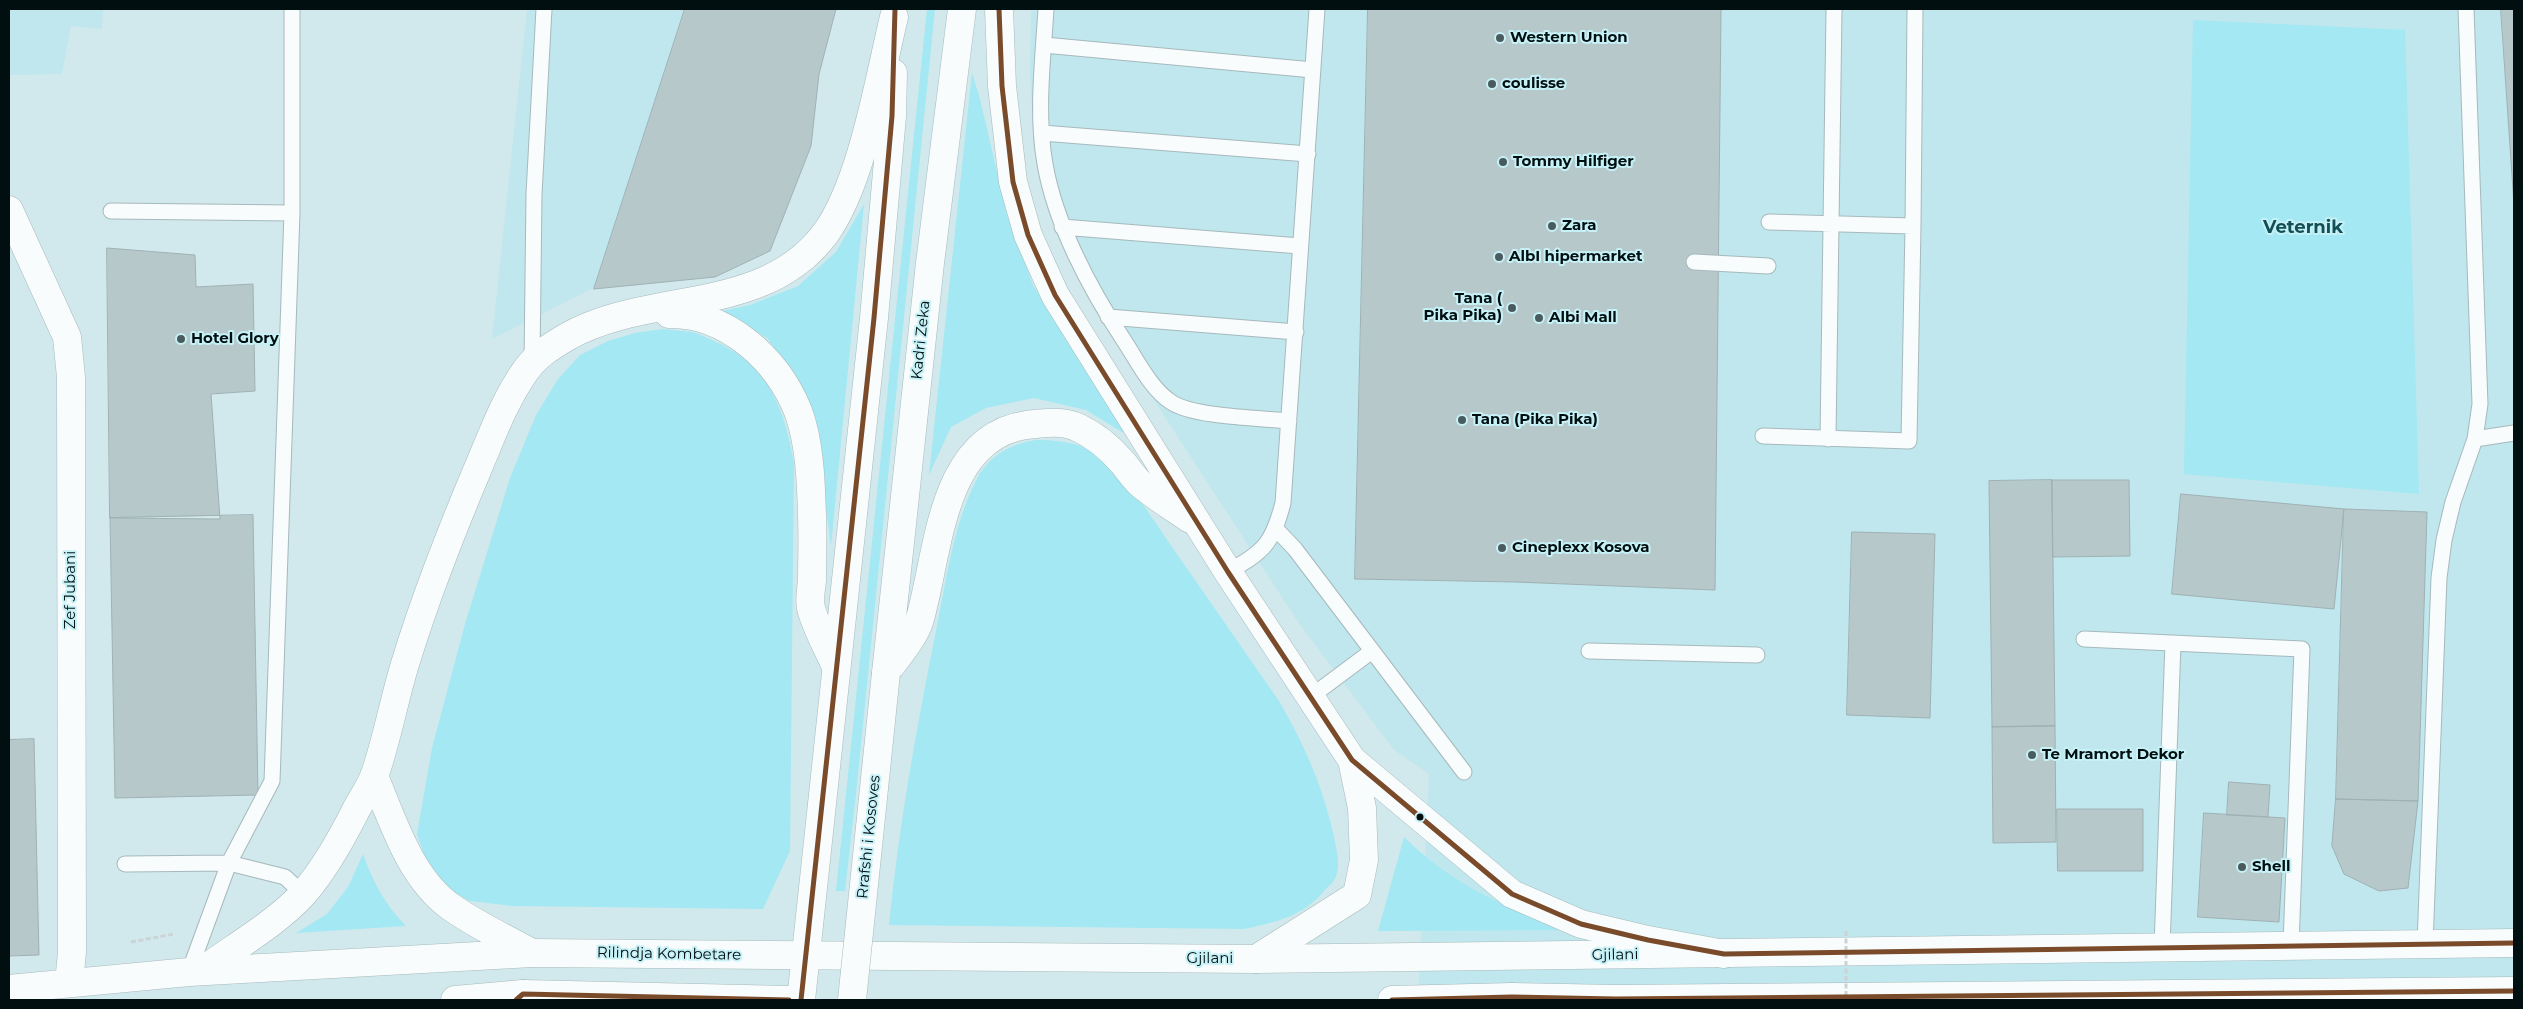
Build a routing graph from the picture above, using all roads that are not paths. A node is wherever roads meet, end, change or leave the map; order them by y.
1 (292, 9) edge
2 (544, 9) edge
3 (962, 9) edge
4 (999, 9) edge
5 (1046, 9) edge
6 (1317, 9) edge
7 (1834, 9) edge
8 (1915, 9) edge
9 (2466, 9) edge
10 (895, 13) edge
11 (1044, 45) junction
12 (1313, 70) junction
13 (1042, 133) junction
14 (1308, 154) junction
15 (9, 210) edge
16 (111, 211) dead end
17 (292, 213) junction
18 (1769, 222) dead end
19 (1832, 224) junction
20 (1062, 226) junction
21 (1914, 226) junction
22 (1300, 246) junction
23 (1694, 262) dead end
24 (1768, 266) dead end
25 (630, 314) junction
26 (1108, 317) junction
27 (1296, 332) junction
28 (532, 362) junction
29 (1289, 421) junction
30 (2514, 433) edge
31 (1763, 436) dead end
32 (1828, 438) junction
33 (2475, 439) junction
34 (1197, 524) junction
35 (1276, 529) junction
36 (1228, 572) junction
37 (2084, 639) dead end
38 (2173, 643) junction
39 (1372, 651) junction
40 (1589, 651) dead end
41 (1757, 654) dead end
42 (837, 669) junction
43 (886, 673) junction
44 (1309, 698) junction
45 (1352, 760) junction
46 (1464, 772) dead end
47 (374, 776) junction
48 (229, 863) junction
49 (125, 864) dead end
50 (303, 894) junction
51 (2514, 943) edge
52 (2426, 944) junction
53 (2291, 945) junction
54 (2162, 947) junction
55 (532, 953) junction
56 (1724, 954) junction
57 (806, 956) junction
58 (1256, 959) junction
59 (195, 972) junction
60 (69, 983) junction
61 (9, 989) edge
62 (2514, 990) edge
63 (2323, 996) edge
64 (520, 997) edge
65 (1920, 998) edge
66 (1509, 999) edge
67 (455, 1000) edge
68 (789, 1000) edge
69 (802, 1000) edge
70 (852, 1000) edge
71 (1392, 1000) edge
72 (1616, 1000) edge

1 - 17 lane
2 - 28 lane
3 - 43 main road, Kadri Zeka
4 - 34 main road
5 - 11 lane
6 - 12 lane
7 - 19 lane
8 - 21 lane
9 - 33 lane
10 - 25 main road
10 - 42 main road
11 - 12 lane
11 - 13 lane
12 - 14 lane
13 - 14 lane
13 - 20 lane
14 - 22 lane
15 - 60 main road, Zef Jubani
16 - 17 lane
17 - 48 lane
18 - 19 lane
19 - 21 lane
19 - 32 lane
20 - 22 lane
20 - 26 lane
21 - 32 lane
22 - 27 lane
23 - 24 lane
25 - 28 main road
25 - 42 main road
26 - 27 lane
26 - 29 lane
27 - 29 lane
28 - 47 main road
29 - 35 lane
30 - 33 lane
31 - 32 lane
33 - 52 lane
34 - 36 main road
34 - 43 main road
35 - 36 lane
35 - 39 lane
36 - 44 main road
37 - 38 lane
38 - 53 lane
38 - 54 lane
39 - 44 lane
39 - 46 lane
40 - 41 lane
42 - 57 main road
43 - 70 main road, Rrafshi i Kosoves, bridge
44 - 45 main road
45 - 56 main road
45 - 58 main road
47 - 50 main road
47 - 55 main road
48 - 49 lane
48 - 50 lane
48 - 59 lane
50 - 59 main road
51 - 52 main road, Gjilani
52 - 53 main road, Gjilani
53 - 54 main road, Gjilani
54 - 56 main road, Gjilani
55 - 57 main road, Rilindja Kombetare
55 - 59 main road, Rilindja Kombetare
56 - 58 main road, Gjilani
57 - 58 main road, Gjilani
57 - 69 main road
59 - 60 main road
60 - 61 main road
62 - 63 main road
63 - 65 main road
64 - 67 main road
64 - 68 main road
65 - 72 main road
66 - 71 main road
66 - 72 main road

